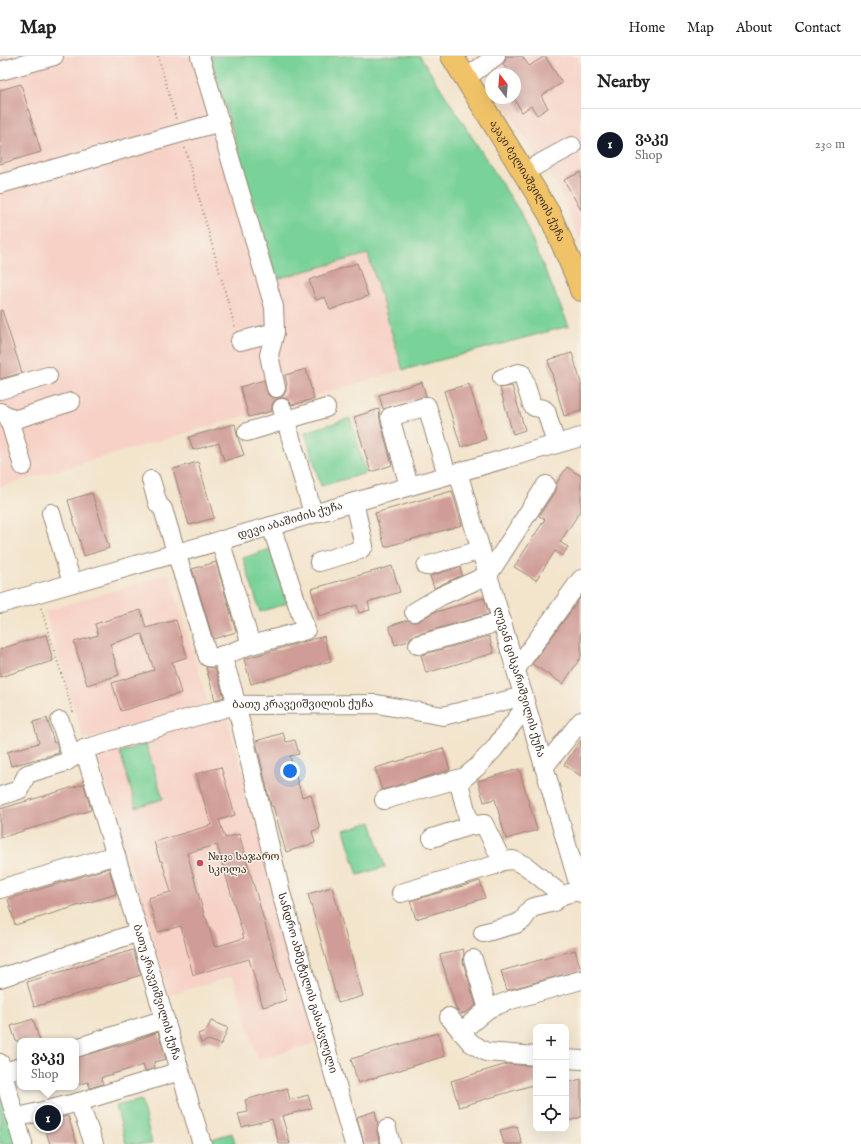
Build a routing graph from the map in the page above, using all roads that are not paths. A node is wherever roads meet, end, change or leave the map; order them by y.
1 (200, 56) edge
2 (452, 56) edge
3 (496, 56) edge
4 (46, 57) edge
5 (0, 72) edge
6 (466, 78) junction
7 (220, 122) junction
8 (572, 146) dead end
9 (524, 172) junction
10 (0, 184) edge
11 (581, 290) edge
12 (275, 332) junction
13 (240, 341) road end
14 (48, 376) dead end
15 (502, 378) dead end
16 (276, 388) dead end
17 (0, 390) edge
18 (71, 402) dead end
19 (326, 408) dead end
20 (284, 414) junction
21 (5, 417) edge
22 (247, 432) dead end
23 (581, 437) edge
24 (556, 444) junction
25 (23, 466) dead end
26 (453, 474) junction
27 (151, 480) dead end
28 (546, 485) dead end
29 (409, 486) junction
30 (354, 502) junction
31 (51, 513) dead end
32 (313, 513) junction
33 (271, 526) junction
34 (220, 540) junction
35 (481, 550) junction
36 (176, 553) junction
37 (319, 562) dead end
38 (426, 566) dead end
39 (488, 575) junction
40 (581, 579) edge
41 (72, 583) junction
42 (0, 604) edge
43 (414, 612) dead end
44 (502, 621) junction
45 (251, 645) junction
46 (418, 645) dead end
47 (222, 655) junction
48 (516, 669) junction
49 (525, 701) junction
50 (235, 705) junction
51 (67, 717) road end
52 (581, 721) edge
53 (78, 753) junction
54 (544, 767) junction
55 (458, 779) junction
56 (0, 796) edge
57 (384, 800) dead end
58 (470, 826) junction
59 (432, 838) dead end
60 (116, 855) junction
61 (502, 861) junction
62 (579, 881) edge
63 (0, 889) edge
64 (402, 893) dead end
65 (562, 895) junction
66 (139, 932) junction
67 (483, 933) dead end
68 (474, 959) dead end
69 (0, 978) edge
70 (581, 980) edge
71 (488, 1009) junction
72 (448, 1017) dead end
73 (165, 1019) junction
74 (461, 1032) junction
75 (79, 1047) edge
76 (533, 1056) edge
77 (569, 1059) edge
78 (581, 1060) edge
79 (17, 1067) edge
80 (1, 1068) edge
81 (180, 1071) junction
82 (79, 1102) junction
83 (15, 1118) junction
84 (23, 1144) edge
85 (94, 1144) edge
86 (202, 1144) edge
87 (354, 1144) edge

1 - 7 street
2 - 6 main road, აკაკი ბელიაშვილის ქუჩა
3 - 6 street
4 - 5 street
6 - 9 main road, აკაკი ბელიაშვილის ქუჩა
7 - 10 street
7 - 12 street
8 - 9 street
9 - 11 main road, აკაკი ბელიაშვილის ქუჩა
12 - 13 street
12 - 16 street
14 - 17 street
15 - 24 street
18 - 21 street
19 - 20 street
20 - 22 street
20 - 32 street
21 - 25 street
23 - 24 street, დევი აბაშიძის ქუჩა
24 - 26 street, დევი აბაშიძის ქუჩა
26 - 29 street, დევი აბაშიძის ქუჩა
26 - 29 street, ლევან ცისკარიშვილის ქუჩა
26 - 35 street, ლევან ცისკარიშვილის ქუჩა
27 - 36 street
28 - 39 street
29 - 30 street, დევი აბაშიძის ქუჩა
30 - 32 street, დევი აბაშიძის ქუჩა
30 - 37 street
31 - 41 street
32 - 33 street, დევი აბაშიძის ქუჩა
33 - 34 street, დევი აბაშიძის ქუჩა
33 - 45 street
34 - 36 street, დევი აბაშიძის ქუჩა
34 - 45 street
35 - 38 street
35 - 39 street, ლევან ცისკარიშვილის ქუჩა
36 - 41 street, დევი აბაშიძის ქუჩა
36 - 47 street
39 - 43 street
39 - 44 street, ლევან ცისკარიშვილის ქუჩა
40 - 48 street
41 - 42 street, დევი აბაშიძის ქუჩა
44 - 46 street
44 - 48 street, ლევან ცისკარიშვილის ქუჩა
45 - 47 street
47 - 50 street, სანდრო ახმეტელის გასასვლელი
48 - 49 street, ლევან ცისკარიშვილის ქუჩა
49 - 50 street, ბათუ კრავეიშვილის ქუჩა
49 - 54 street, ლევან ცისკარიშვილის ქუჩა
49 - 55 street
50 - 53 street, ბათუ კრავეიშვილის ქუჩა
50 - 87 street, სანდრო ახმეტელის გასასვლელი
51 - 53 street
52 - 54 street
53 - 56 street, ბათუ კრავეიშვილის ქუჩა
53 - 60 street, ბათუ კრავეიშვილის ქუჩა
54 - 62 street, ლევან ცისკარიშვილის ქუჩა
55 - 57 street
55 - 58 street
58 - 59 street
58 - 61 street
60 - 63 street
60 - 66 street, ბათუ კრავეიშვილის ქუჩა
61 - 64 street
61 - 65 street
62 - 65 street
65 - 67 street
66 - 69 street
66 - 73 street, ბათუ კრავეიშვილის ქუჩა
68 - 71 street
70 - 71 street
71 - 74 street
72 - 74 street
73 - 75 street
73 - 81 street, ბათუ კრავეიშვილის ქუჩა
74 - 76 street
77 - 78 street
79 - 80 street
80 - 83 street
81 - 82 street
81 - 86 street, ბათუ კრავეიშვილის ქუჩა
82 - 83 street
82 - 85 street
83 - 84 street

